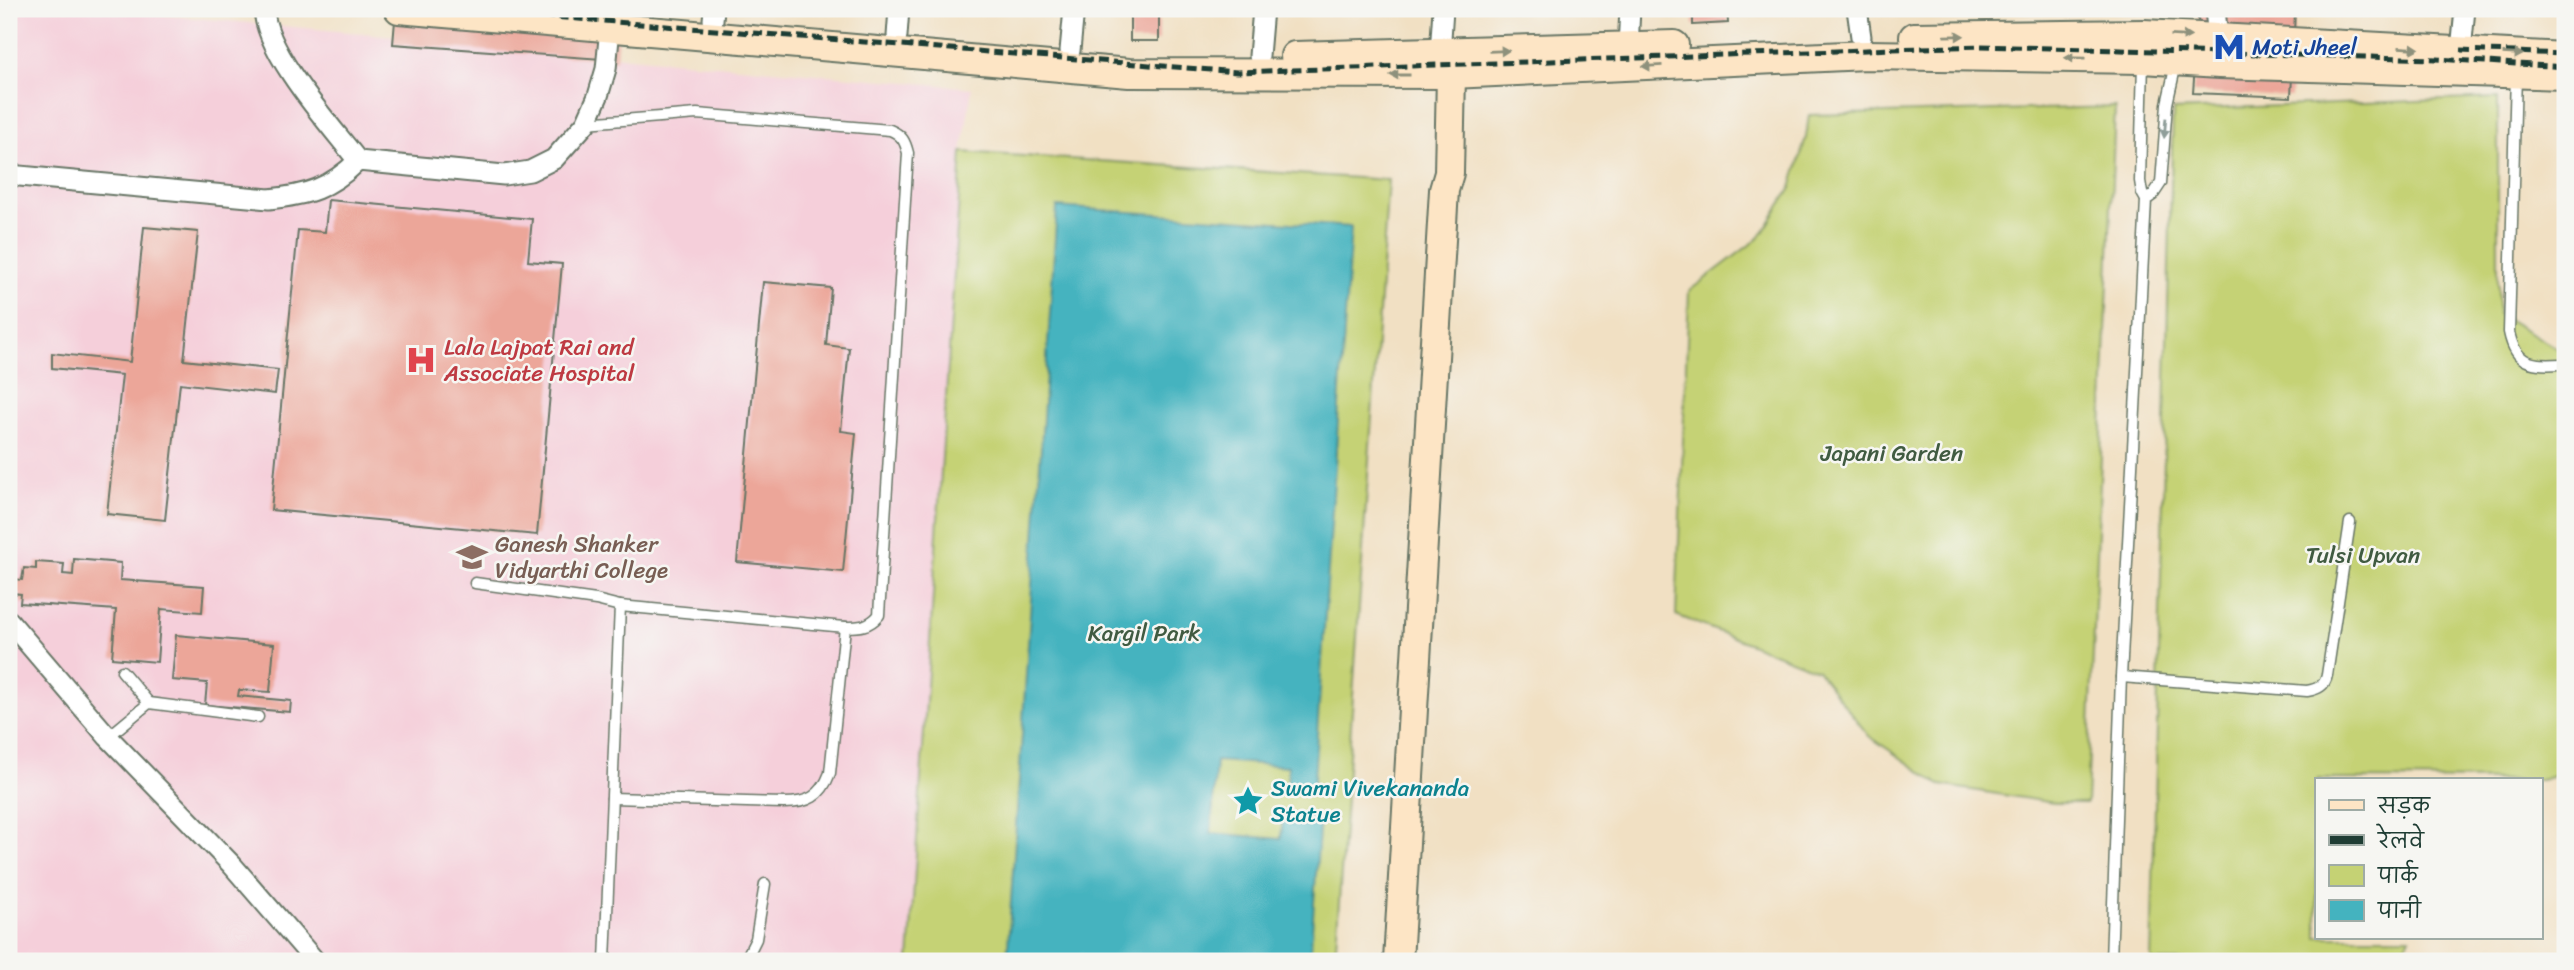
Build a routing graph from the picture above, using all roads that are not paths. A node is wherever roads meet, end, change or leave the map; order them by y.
1 (264, 9) edge
2 (399, 9) edge
3 (580, 9) edge
4 (1074, 9) edge
5 (1263, 9) edge
6 (1443, 9) edge
7 (1630, 9) edge
8 (1857, 9) edge
9 (2215, 9) edge
10 (2465, 9) edge
11 (714, 14) edge
12 (898, 22) edge
13 (610, 27) junction
14 (1861, 37) junction
15 (823, 38) junction
16 (2143, 46) junction
17 (1628, 47) junction
18 (2219, 50) junction
19 (1070, 51) junction
20 (2461, 51) junction
21 (1259, 56) junction
22 (2565, 57) edge
23 (2177, 61) junction
24 (1442, 68) junction
25 (2516, 74) junction
26 (2565, 75) edge
27 (586, 123) junction
28 (358, 161) junction
29 (9, 174) edge
30 (2146, 200) junction
31 (2565, 365) edge
32 (2350, 522) dead end
33 (475, 583) dead end
34 (620, 606) junction
35 (9, 621) edge
36 (845, 627) junction
37 (122, 671) dead end
38 (2121, 677) junction
39 (149, 703) junction
40 (258, 717) dead end
41 (108, 737) junction
42 (612, 798) junction
43 (765, 884) dead end
44 (315, 961) edge
45 (605, 961) edge
46 (745, 961) edge
47 (1398, 961) edge
48 (2111, 961) edge

1 - 28 street
2 - 13 main road
3 - 11 main road
4 - 19 street
5 - 21 street
6 - 24 street
7 - 17 street
8 - 14 street
9 - 18 street
10 - 20 street
11 - 15 main road
12 - 15 main road
12 - 19 main road
13 - 15 main road
13 - 27 street
14 -> 16 main road
14 - 17 main road
24 -> 15 main road
16 -> 18 main road
16 - 23 main road
16 -> 24 main road
16 - 30 lane
24 -> 17 main road
18 -> 20 main road
18 - 23 main road
18 - 25 main road
19 - 21 main road
20 -> 22 main road
21 - 24 main road
23 -> 30 lane
24 - 47 main road
25 - 26 main road
25 - 31 lane
27 - 28 street
27 - 36 lane
28 - 29 street
30 - 38 lane
32 - 38 lane
33 - 34 lane
34 - 36 lane
34 - 42 lane
35 - 41 street
36 - 42 lane
37 - 39 lane
38 - 48 lane
39 - 40 lane
39 - 41 lane
41 - 44 street
42 - 45 lane
43 - 46 lane

